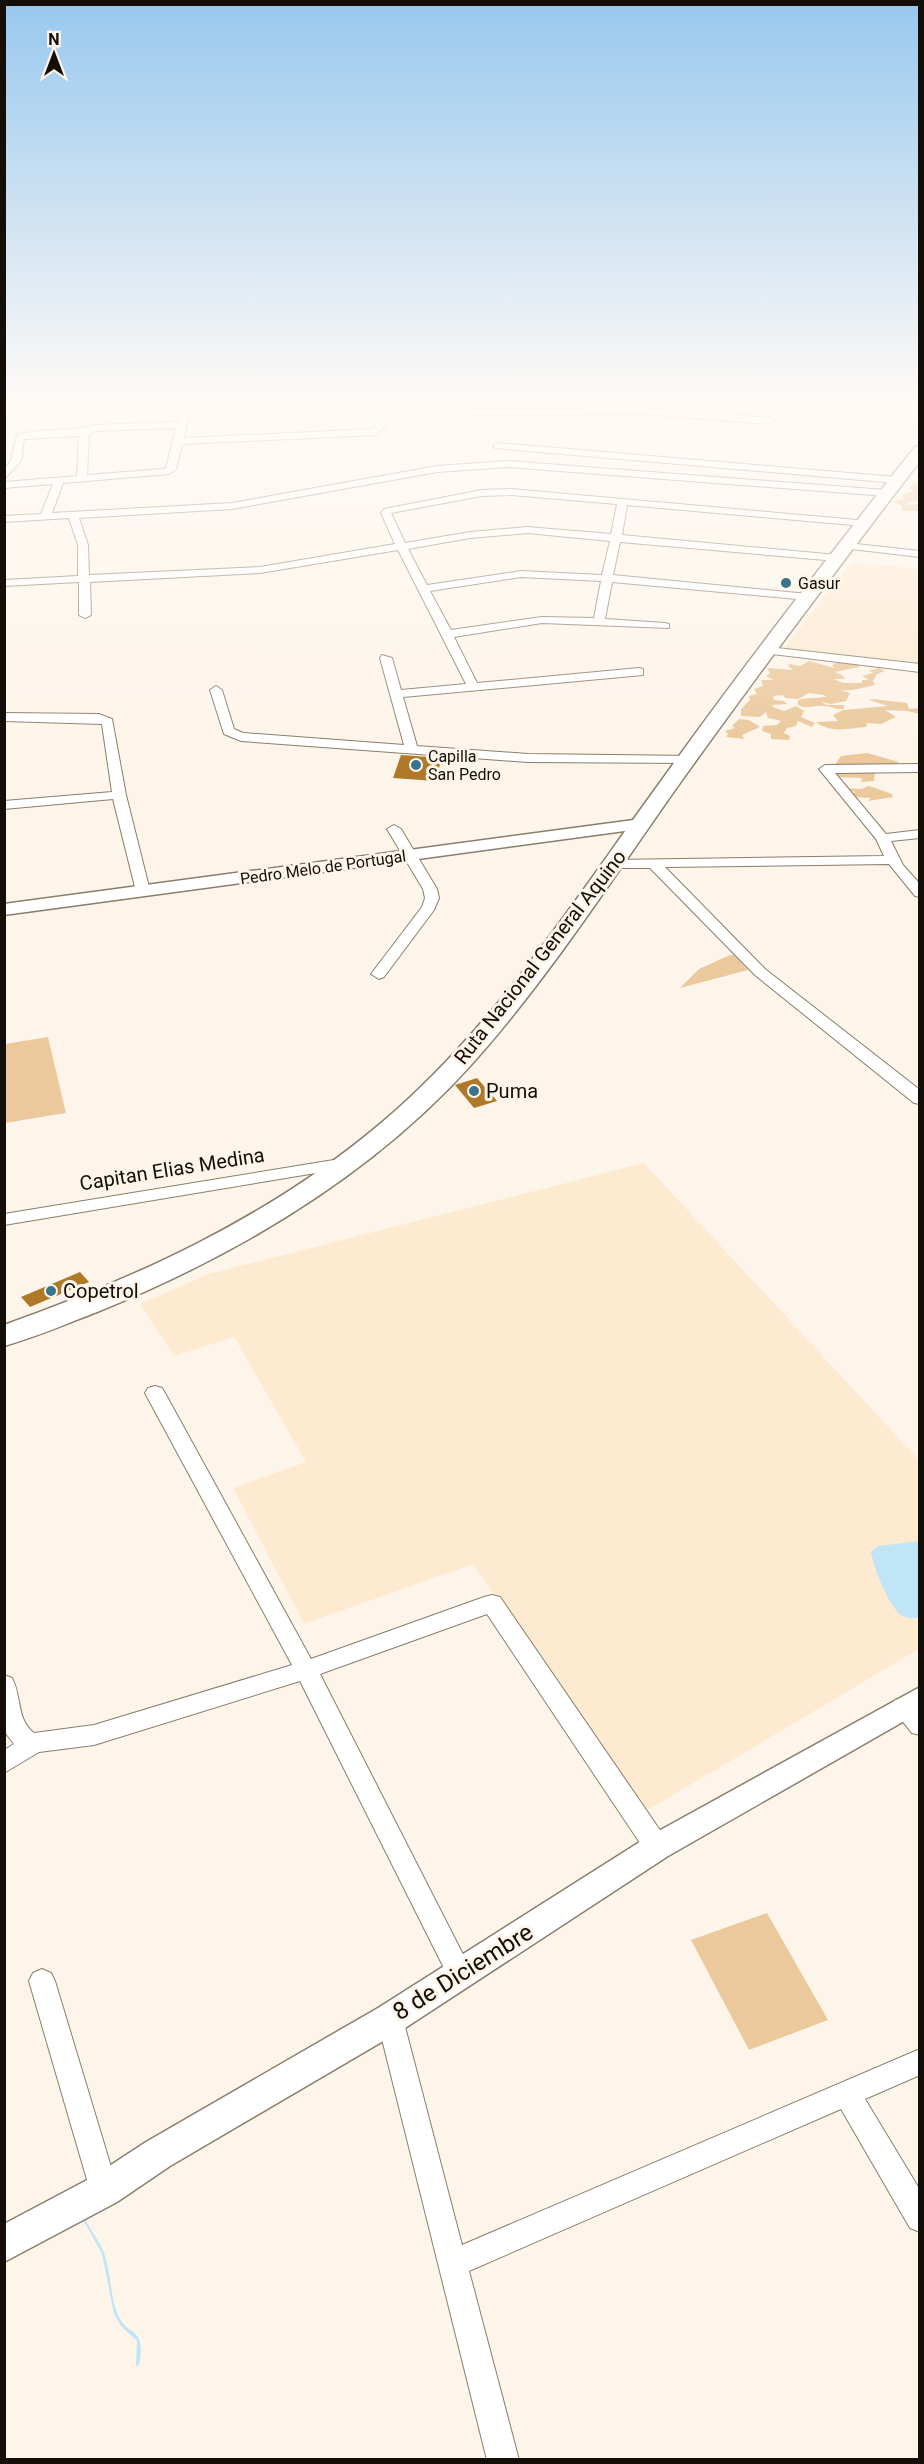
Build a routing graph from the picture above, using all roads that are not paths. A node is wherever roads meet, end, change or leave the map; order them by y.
1 (47, 512) edge
2 (126, 512) edge
3 (388, 512) edge
4 (621, 512) edge
5 (743, 512) edge
6 (872, 512) edge
7 (73, 515) junction
8 (45, 517) junction
9 (4, 519) edge
10 (864, 523) junction
11 (617, 538) junction
12 (401, 547) junction
13 (842, 552) junction
14 (920, 554) edge
15 (83, 578) junction
16 (606, 578) junction
17 (4, 582) edge
18 (424, 589) junction
19 (808, 597) junction
20 (85, 615) dead end
21 (599, 622) junction
22 (665, 626) dead end
23 (449, 634) junction
24 (768, 651) junction
25 (386, 658) dead end
26 (920, 668) edge
27 (639, 672) dead end
28 (473, 687) junction
29 (216, 690) dead end
30 (396, 694) junction
31 (4, 717) edge
32 (411, 748) junction
33 (689, 759) junction
34 (920, 768) edge
35 (119, 795) junction
36 (4, 805) edge
37 (641, 824) junction
38 (394, 829) dead end
39 (920, 834) edge
40 (882, 838) junction
41 (409, 855) junction
42 (894, 860) junction
43 (614, 864) junction
44 (654, 864) junction
45 (143, 891) junction
46 (920, 892) edge
47 (4, 910) edge
48 (380, 974) dead end
49 (920, 1099) edge
50 (347, 1163) junction
51 (4, 1220) edge
52 (4, 1336) edge
53 (155, 1393) dead end
54 (306, 1670) junction
55 (4, 1684) edge
56 (914, 1710) edge
57 (34, 1743) junction
58 (4, 1763) edge
59 (657, 1847) junction
60 (460, 1974) junction
61 (42, 1981) dead end
62 (390, 2019) junction
63 (920, 2062) edge
64 (848, 2095) junction
65 (104, 2190) junction
66 (920, 2218) edge
67 (4, 2244) edge
68 (454, 2263) junction
69 (503, 2460) edge

1 - 8 street
2 - 7 street
3 - 12 street
4 - 11 street
5 - 10 street
6 - 10 highway, Ruta Nacional General Aquino
7 - 8 street
7 - 15 street
8 - 9 street
10 - 13 highway, Ruta Nacional General Aquino
11 - 12 street
11 - 13 street
11 - 16 street
12 - 15 street
12 - 18 street
13 - 14 street
13 - 19 highway, Ruta Nacional General Aquino
15 - 17 street
15 - 20 street
16 - 18 street
16 - 19 street
16 - 21 street
18 - 23 street
19 - 24 highway, Ruta Nacional General Aquino
21 - 22 street
21 - 23 street
23 - 28 street
24 - 26 street
24 - 33 highway, Ruta Nacional General Aquino
25 - 30 street
27 - 28 street
28 - 30 street
29 - 32 street
30 - 32 street
31 - 35 street
32 - 33 street
33 - 37 highway, Ruta Nacional General Aquino
34 - 40 street
35 - 36 street
35 - 45 street
37 - 41 street, Pedro Melo de Portugal
37 - 43 highway, Ruta Nacional General Aquino
38 - 41 street
39 - 40 street
40 - 42 street
41 - 45 street, Pedro Melo de Portugal
41 - 48 street
42 - 44 street
42 - 46 street
43 - 44 street
43 - 50 highway, Ruta Nacional General Aquino
44 - 49 street
45 - 47 street, Pedro Melo de Portugal
50 - 51 street, Capitan Elias Medina
50 - 52 highway, Ruta Nacional General Aquino
53 - 54 street
54 - 57 street
54 - 59 street
54 - 60 street
55 - 57 street
56 - 59 street, 8 de Diciembre
57 - 58 street
59 - 60 street, 8 de Diciembre
60 - 62 street, 8 de Diciembre
61 - 65 street
62 - 65 street, 8 de Diciembre
62 - 68 street
63 - 64 street
64 - 66 street
64 - 68 street
65 - 67 street, 8 de Diciembre
68 - 69 street

